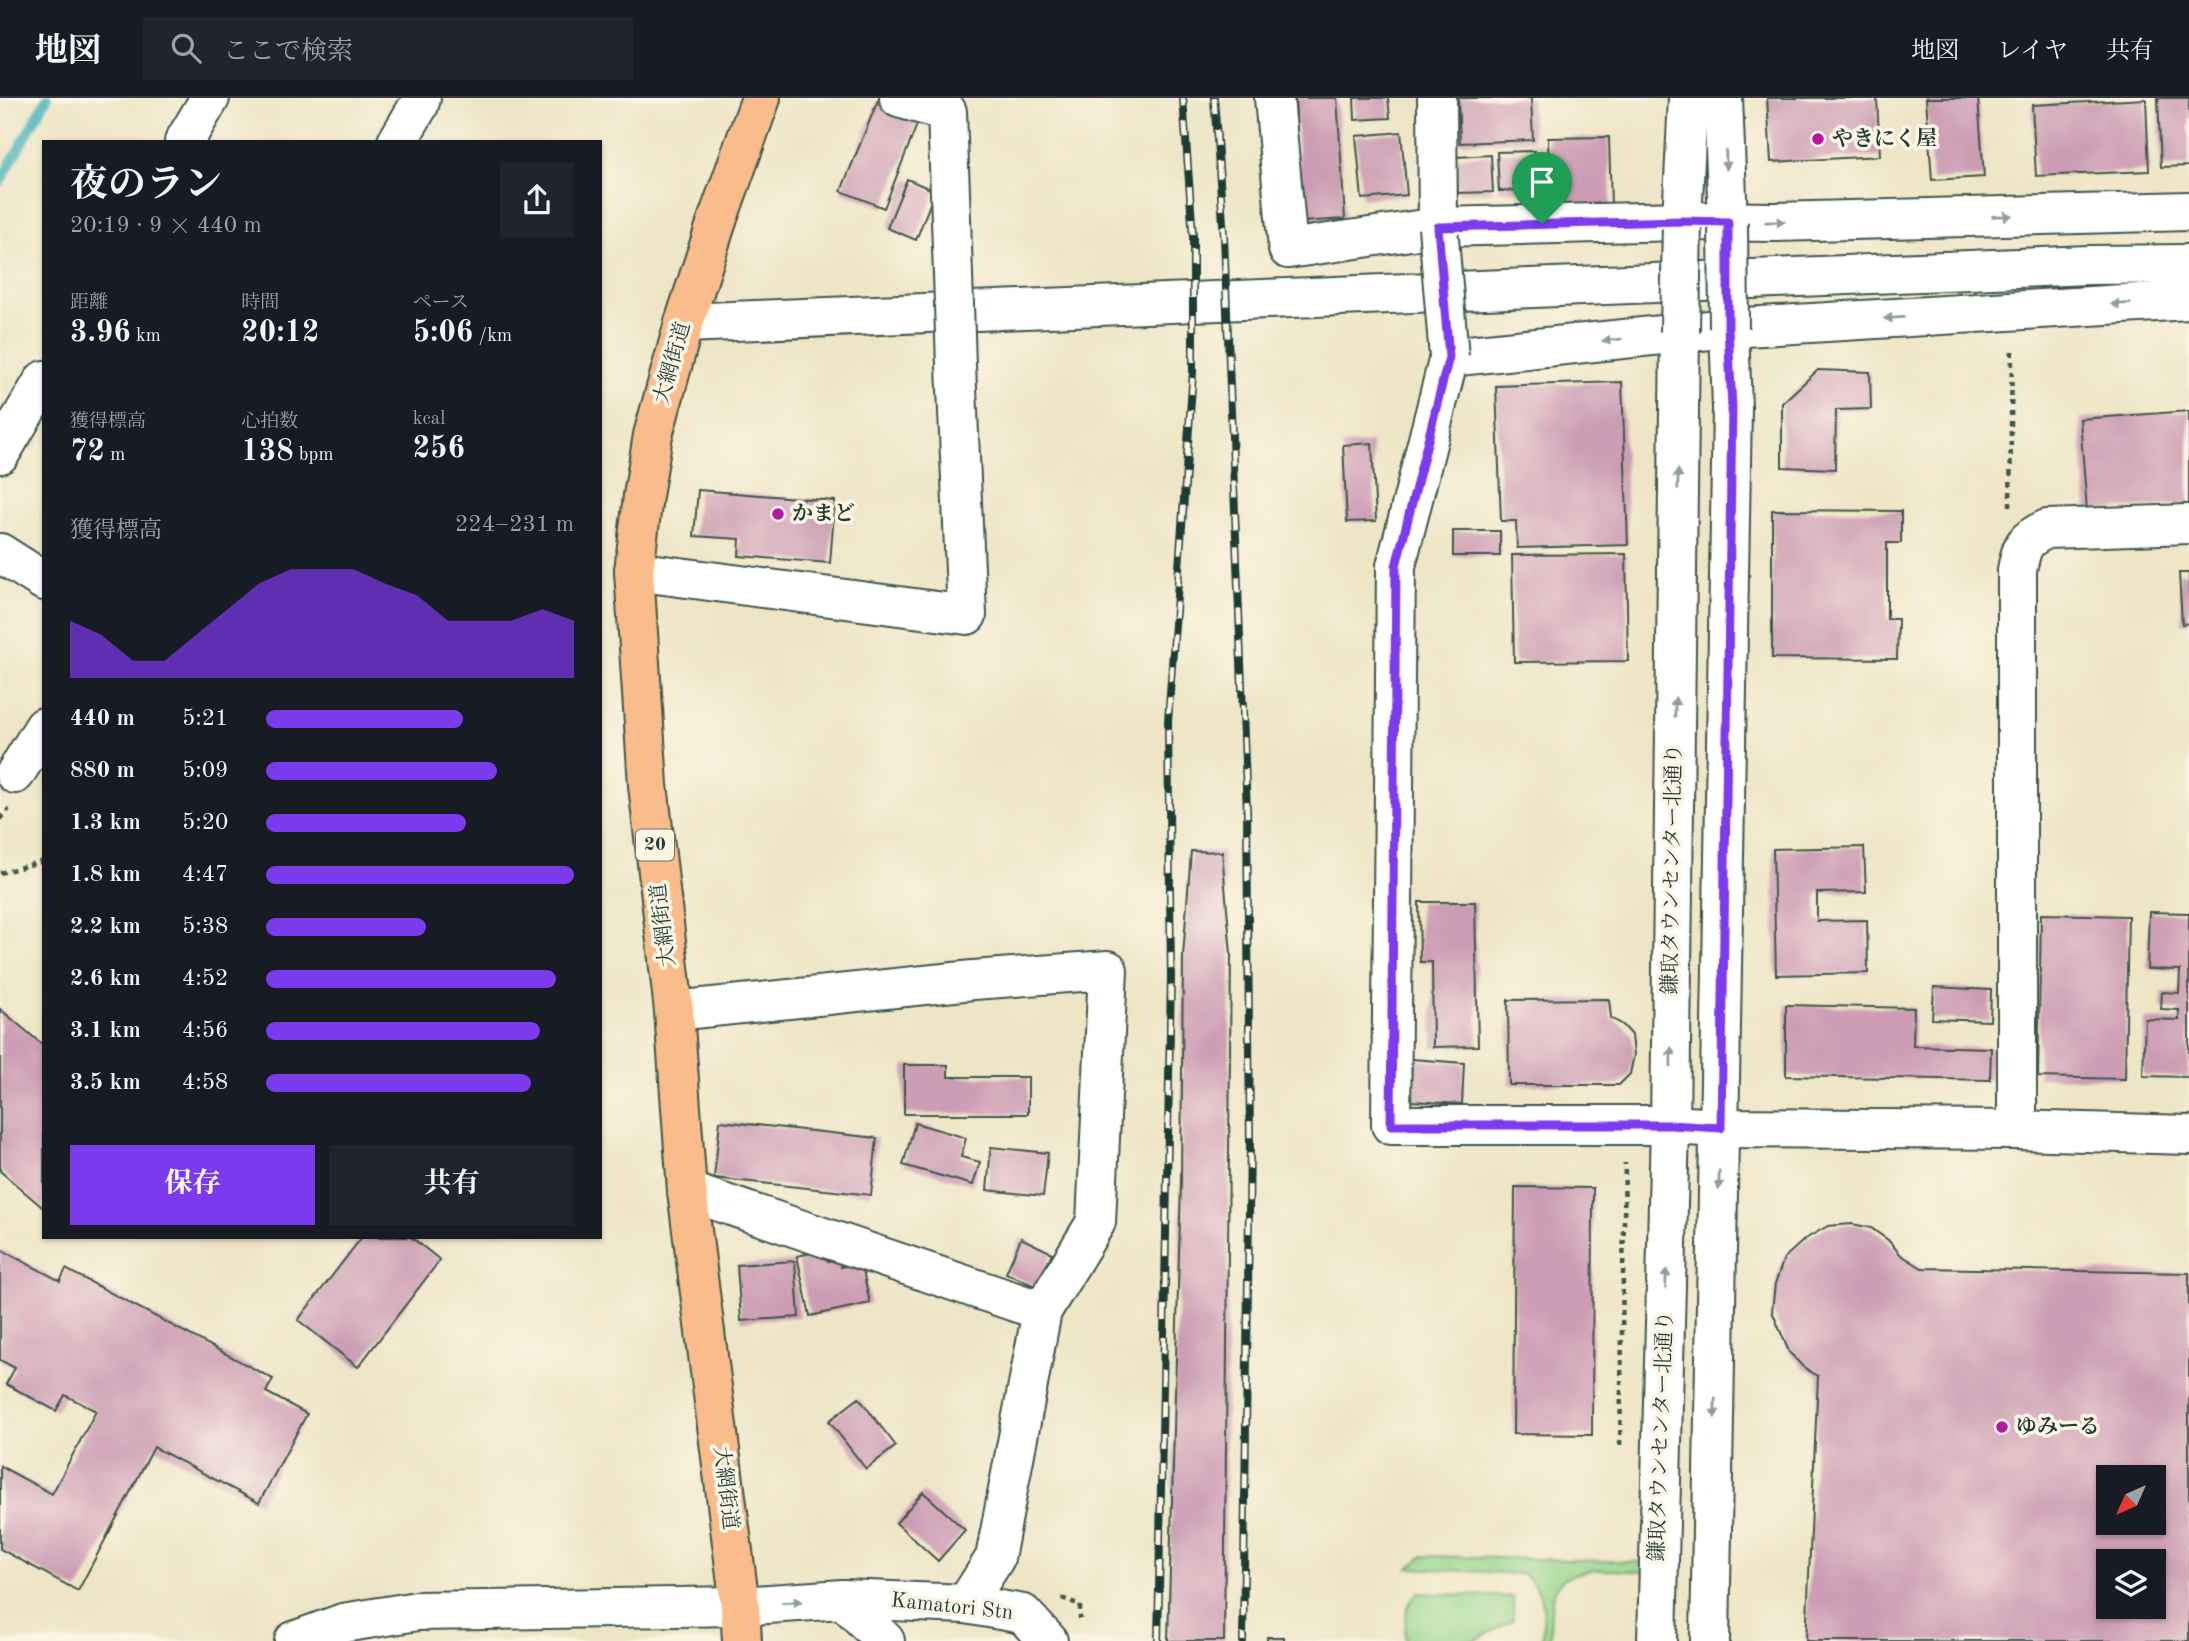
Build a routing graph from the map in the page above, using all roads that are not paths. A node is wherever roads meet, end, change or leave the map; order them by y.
1 (209, 98) edge
2 (422, 98) edge
3 (761, 98) edge
4 (899, 98) edge
5 (1274, 98) edge
6 (1437, 98) edge
7 (1688, 98) edge
8 (1723, 98) edge
9 (185, 140) edge
10 (398, 140) edge
11 (2189, 211) edge
12 (1682, 221) junction
13 (1728, 222) junction
14 (1438, 227) junction
15 (2189, 254) edge
16 (2189, 264) edge
17 (2088, 265) junction
18 (2189, 300) edge
19 (684, 323) junction
20 (1728, 328) junction
21 (1679, 332) junction
22 (1449, 357) junction
23 (42, 383) edge
24 (0, 454) edge
25 (2189, 524) edge
26 (0, 553) edge
27 (634, 570) junction
28 (42, 580) edge
29 (42, 730) edge
30 (15, 774) dead end
31 (674, 1012) junction
32 (1670, 1125) junction
33 (1721, 1128) junction
34 (2017, 1130) junction
35 (2189, 1135) edge
36 (687, 1191) junction
37 (1042, 1311) junction
38 (843, 1599) junction
39 (966, 1604) junction
40 (741, 1624) edge
41 (417, 1626) edge
42 (295, 1641) edge
43 (885, 1641) edge
44 (1048, 1641) edge
45 (1657, 1641) edge
46 (1710, 1641) edge

1 - 9 street
2 - 10 street
3 - 19 main road, 大網街道 / 20
4 - 27 street, bridge
5 - 14 street
6 - 14 street
7 - 12 street, 鎌取タウンセンター北通り
8 -> 13 street
13 -> 11 street
12 - 13 street
12 - 14 street
12 - 21 street, 鎌取タウンセンター北通り, bridge
13 - 20 street, bridge
14 - 22 street, bridge
15 - 17 street
16 - 17 street
17 - 19 street
18 -> 20 street
19 - 27 main road, 大網街道 / 20
20 - 21 street
20 - 33 street
21 -> 22 street
32 -> 21 street, 鎌取タウンセンター北通り
22 - 32 street
23 - 24 street
25 - 34 street
26 - 28 street
27 - 31 main road, 大網街道 / 20
29 - 30 street
31 - 36 main road, 大網街道 / 20
31 - 37 street
32 - 33 street
45 -> 32 street, 鎌取タウンセンター北通り
33 - 34 street
33 -> 46 street
34 - 35 street
36 - 37 street
36 - 40 main road, 大網街道 / 20
37 - 39 street
38 - 39 street, Kamatori Stn
40 -> 38 street, Kamatori Stn
38 - 43 street, Kamatori Stn
39 - 44 street, Kamatori Stn
40 - 41 street, Kamatori Stn
41 - 42 street, Kamatori Stn

